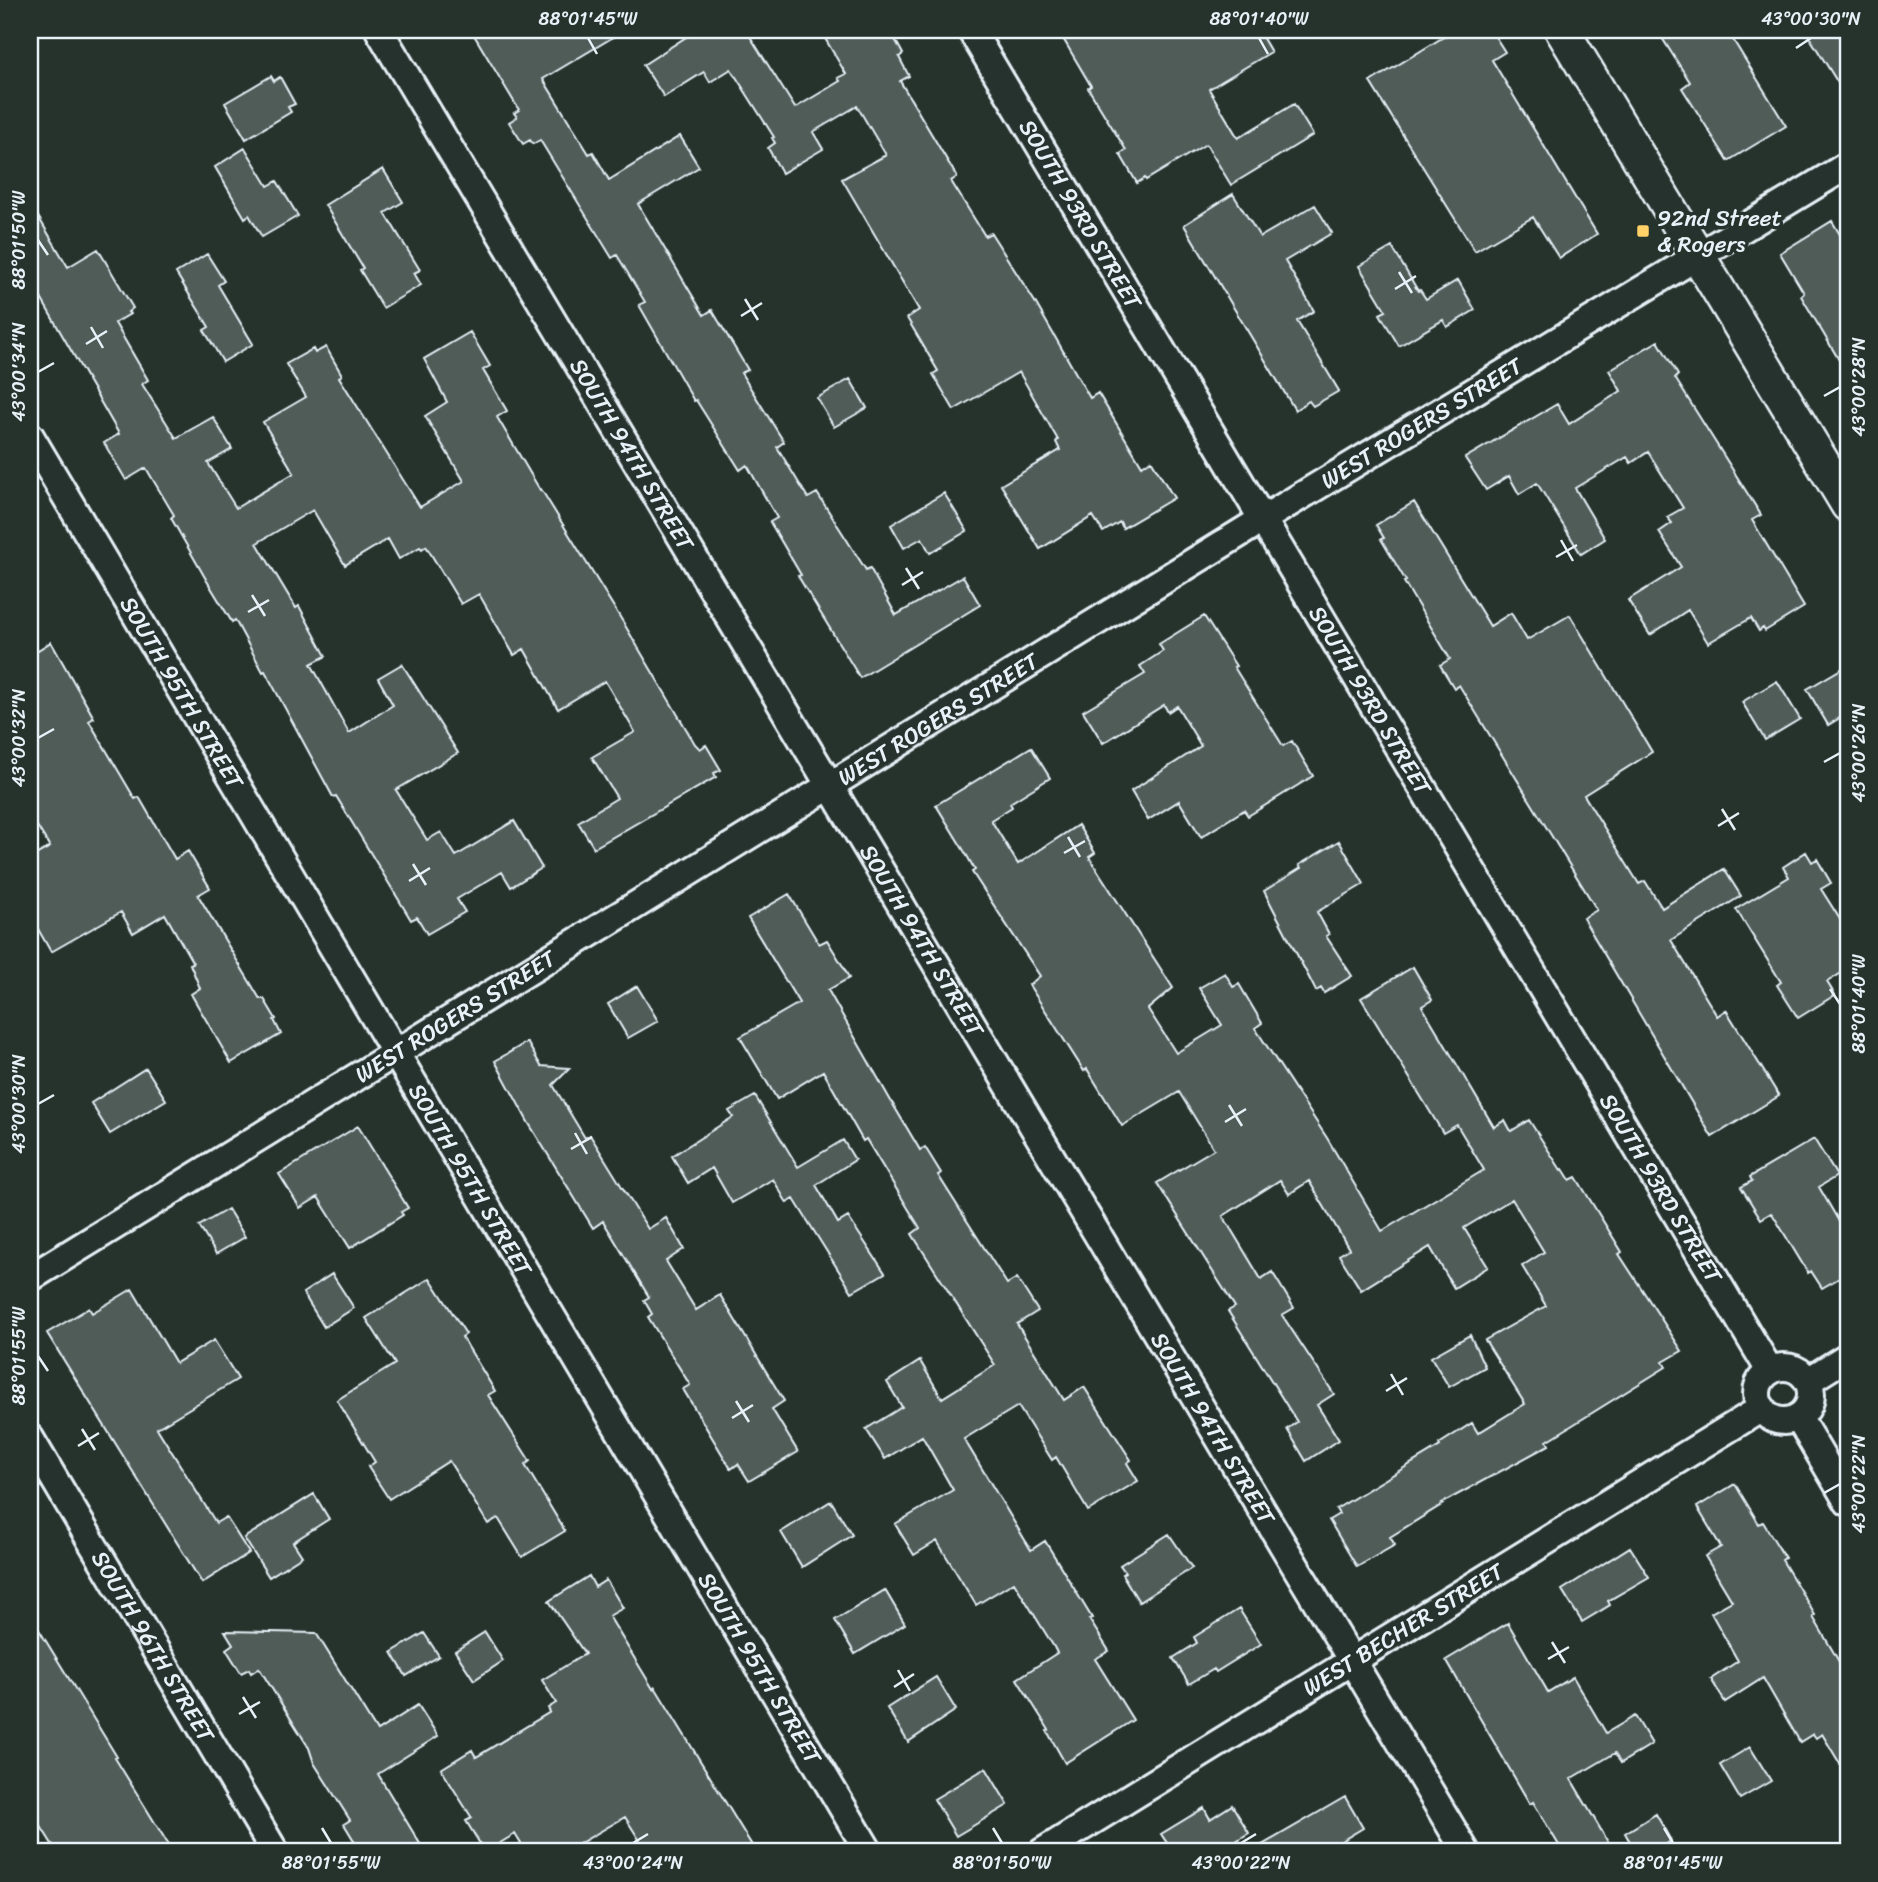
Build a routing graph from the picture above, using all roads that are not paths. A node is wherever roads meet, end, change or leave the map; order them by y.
1 (379, 30) edge
2 (971, 30) edge
3 (1562, 30) edge
4 (1848, 165) edge
5 (1698, 255) junction
6 (30, 436) edge
7 (1848, 505) edge
8 (1263, 519) junction
9 (830, 785) junction
10 (395, 1052) junction
11 (30, 1278) edge
12 (1848, 1356) edge
13 (1770, 1371) junction
14 (1808, 1381) junction
15 (1762, 1408) junction
16 (1798, 1417) junction
17 (30, 1438) edge
18 (1848, 1502) edge
19 (1352, 1660) junction
20 (275, 1852) edge
21 (869, 1852) edge
22 (1042, 1852) edge
23 (1466, 1852) edge

1 - 9 street, SOUTH 94TH STREET
2 - 8 street, SOUTH 93RD STREET
3 - 5 street
4 - 5 street, WEST ROGERS STREET
5 - 7 street
5 - 8 street, WEST ROGERS STREET
6 - 10 street, SOUTH 95TH STREET
8 - 9 street, WEST ROGERS STREET
8 - 13 street, SOUTH 93RD STREET
9 - 10 street, WEST ROGERS STREET
9 - 19 street, SOUTH 94TH STREET
10 - 11 street, WEST ROGERS STREET
10 - 21 street, SOUTH 95TH STREET
12 - 14 street
13 - 14 street
13 - 15 street
14 - 16 street
15 - 16 street
15 - 19 street, WEST BECHER STREET
16 - 18 street
17 - 20 street, SOUTH 96TH STREET
19 - 22 street, WEST BECHER STREET
19 - 23 street, SOUTH 94TH STREET

